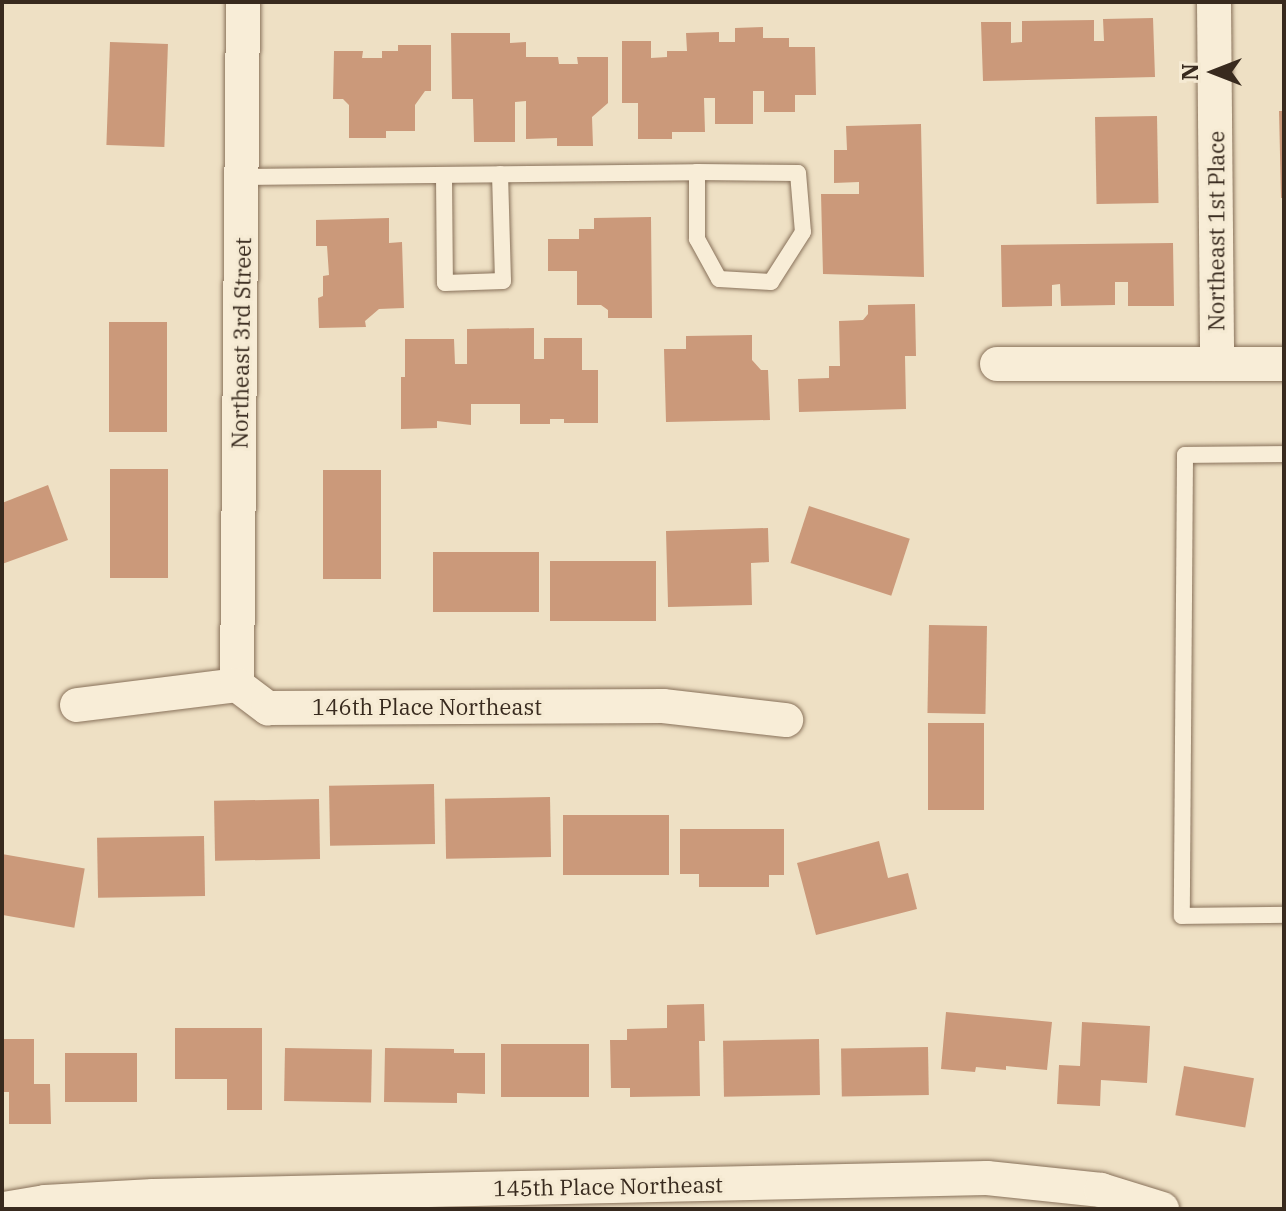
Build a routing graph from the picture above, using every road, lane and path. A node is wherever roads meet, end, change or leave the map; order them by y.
1 (243, 2) edge
2 (1214, 2) edge
3 (697, 172) junction
4 (500, 174) junction
5 (444, 176) junction
6 (242, 177) junction
7 (997, 364) dead end
8 (1217, 364) junction
9 (1284, 364) edge
10 (1284, 454) edge
11 (237, 685) junction
12 (77, 705) dead end
13 (786, 720) dead end
14 (1284, 915) edge
15 (4, 1209) edge
16 (1162, 1209) edge

1 - 6 street, Northeast 3rd Street
2 - 8 street, Northeast 1st Place
3 - 3 lane
3 - 4 lane
4 - 5 lane
4 - 5 lane
5 - 6 lane
6 - 11 street, Northeast 3rd Street
7 - 8 street
8 - 9 street
10 - 14 lane
11 - 12 street
11 - 13 street, 146th Place Northeast
15 - 16 street, 145th Place Northeast

